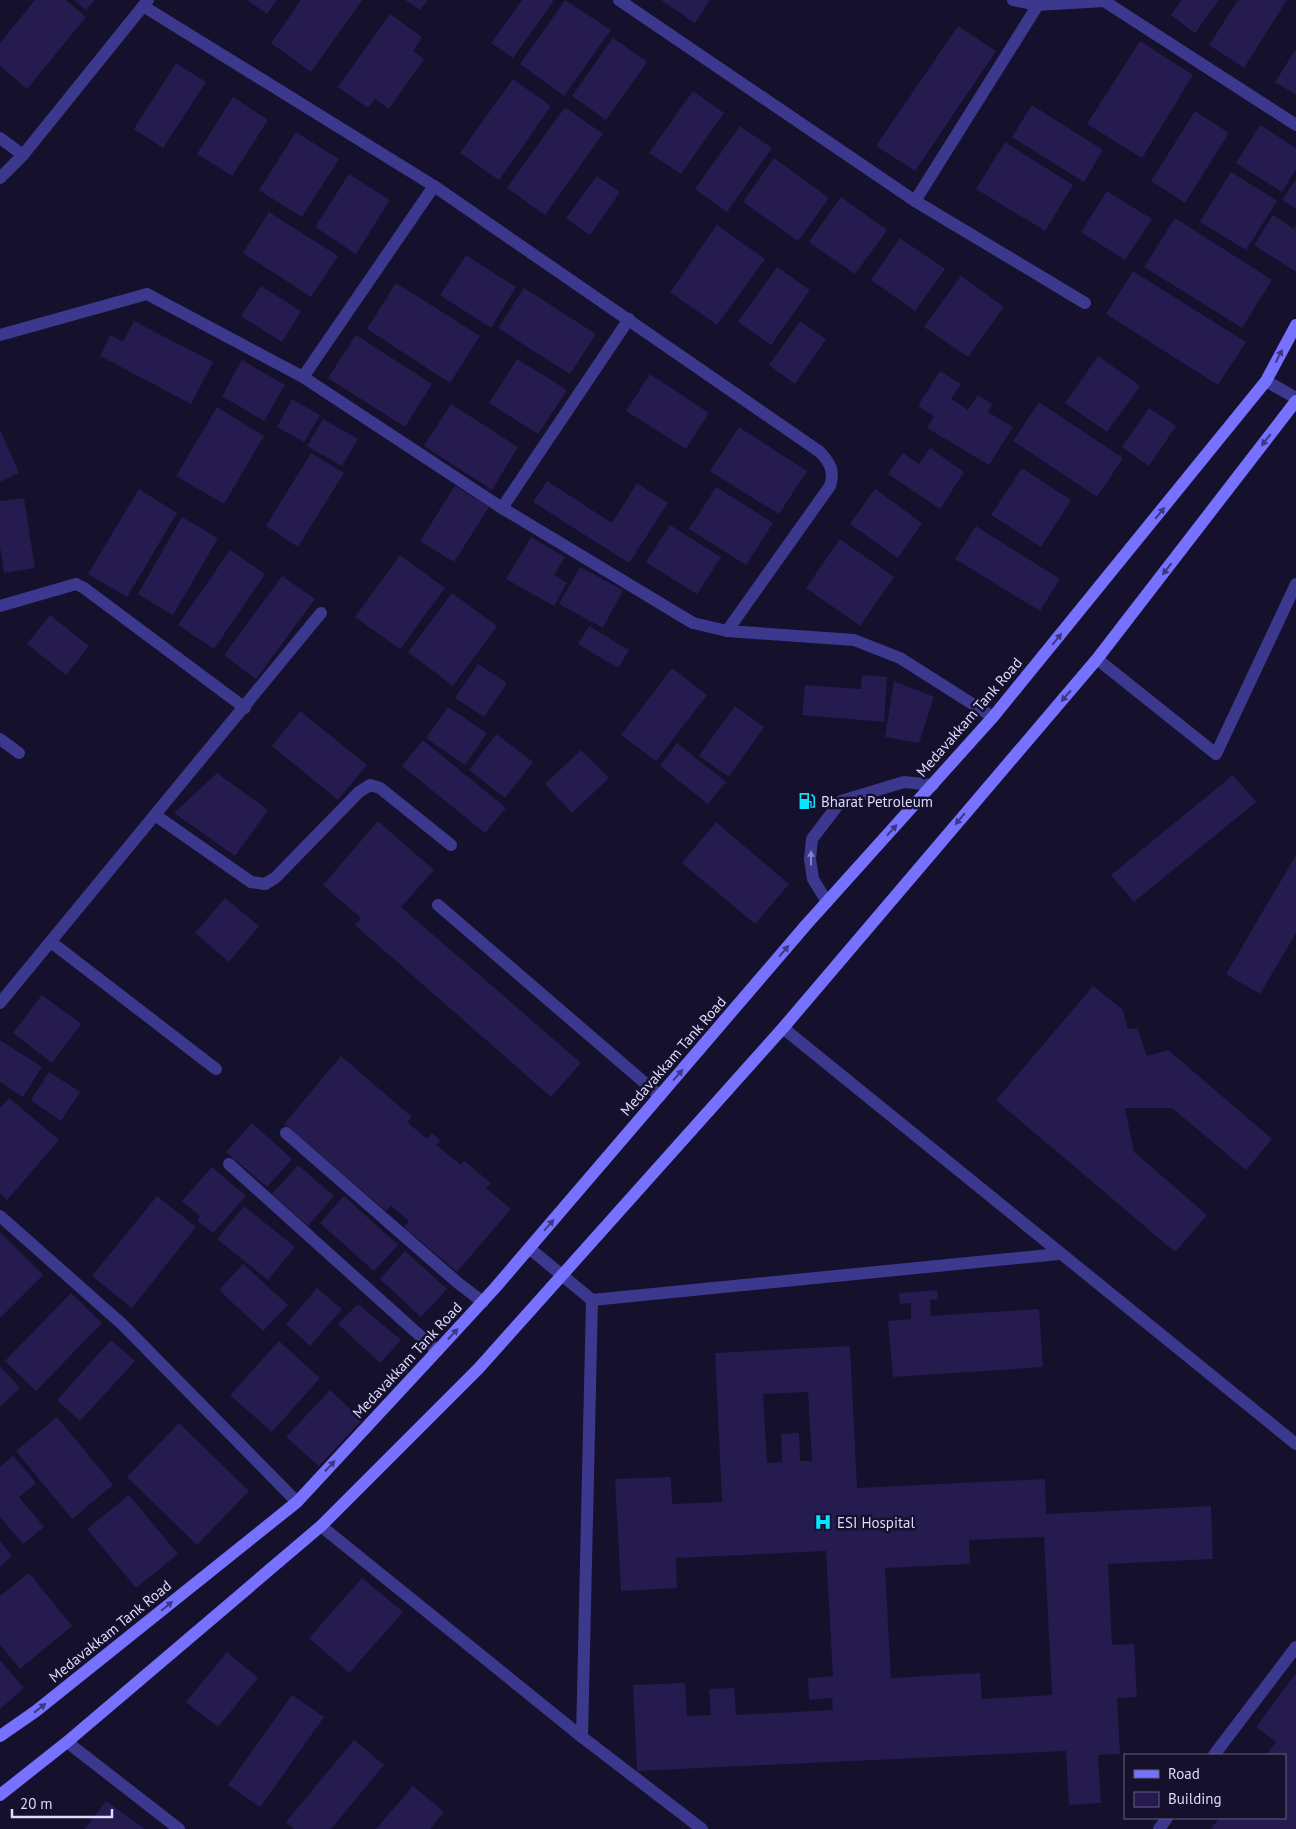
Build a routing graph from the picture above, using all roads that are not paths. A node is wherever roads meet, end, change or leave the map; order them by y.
1 (619, 0) edge
2 (1013, 0) edge
3 (1039, 2) edge
4 (146, 3) edge
5 (1296, 125) edge
6 (0, 138) edge
7 (23, 155) junction
8 (0, 178) edge
9 (434, 186) junction
10 (915, 201) junction
11 (1085, 303) dead end
12 (629, 318) junction
13 (1296, 325) edge
14 (0, 334) edge
15 (1292, 341) edge
16 (303, 377) junction
17 (1266, 381) junction
18 (1296, 400) edge
19 (502, 508) junction
20 (1296, 584) edge
21 (0, 606) edge
22 (321, 614) dead end
23 (727, 631) junction
24 (1097, 659) junction
25 (245, 708) junction
26 (993, 717) junction
27 (0, 740) edge
28 (18, 753) dead end
29 (933, 785) junction
30 (155, 815) junction
31 (452, 845) dead end
32 (827, 902) junction
33 (438, 905) dead end
34 (51, 942) junction
35 (0, 1004) edge
36 (783, 1028) junction
37 (216, 1069) dead end
38 (660, 1096) junction
39 (286, 1133) dead end
40 (229, 1164) dead end
41 (0, 1216) edge
42 (529, 1248) junction
43 (1059, 1254) junction
44 (560, 1276) junction
45 (592, 1300) junction
46 (483, 1302) junction
47 (437, 1351) junction
48 (1296, 1444) edge
49 (297, 1502) junction
50 (321, 1526) junction
51 (1296, 1647) edge
52 (0, 1736) edge
53 (582, 1737) junction
54 (67, 1742) junction
55 (1215, 1754) edge
56 (0, 1795) edge
57 (179, 1829) edge
58 (702, 1829) edge

1 - 10 street
2 - 3 street
3 - 5 street
3 - 10 street
4 - 7 street
4 - 9 street
6 - 7 street
7 - 8 street
9 - 12 street
9 - 16 street
10 - 11 street
12 - 19 street
12 - 23 street
13 - 15 main road, Medavakkam Tank Road
14 - 16 street
17 -> 15 main road, Medavakkam Tank Road
16 - 19 street
17 - 18 street
26 -> 17 main road, Medavakkam Tank Road
18 -> 24 main road
19 - 23 street
20 - 24 street
21 - 25 street
22 - 25 street
23 - 26 street
24 -> 36 main road
25 - 30 street
26 - 29 main road, Medavakkam Tank Road
27 - 28 street
32 -> 29 main road, Medavakkam Tank Road
32 -> 29 street
30 - 31 street
30 - 34 street
38 -> 32 main road, Medavakkam Tank Road
33 - 38 street
34 - 35 street
34 - 37 street
36 - 43 street
36 - 44 main road
42 -> 38 main road, Medavakkam Tank Road
39 - 46 street
40 - 47 street
41 - 49 street
42 - 44 street
42 - 46 main road, Medavakkam Tank Road
43 - 45 street
43 - 48 street
44 - 45 street
44 - 50 main road
45 - 53 street
47 -> 46 main road, Medavakkam Tank Road
49 -> 47 main road, Medavakkam Tank Road
52 -> 49 main road, Medavakkam Tank Road
50 - 53 street
50 - 54 main road
51 - 55 street
53 - 58 street
54 - 56 main road
54 - 57 street

